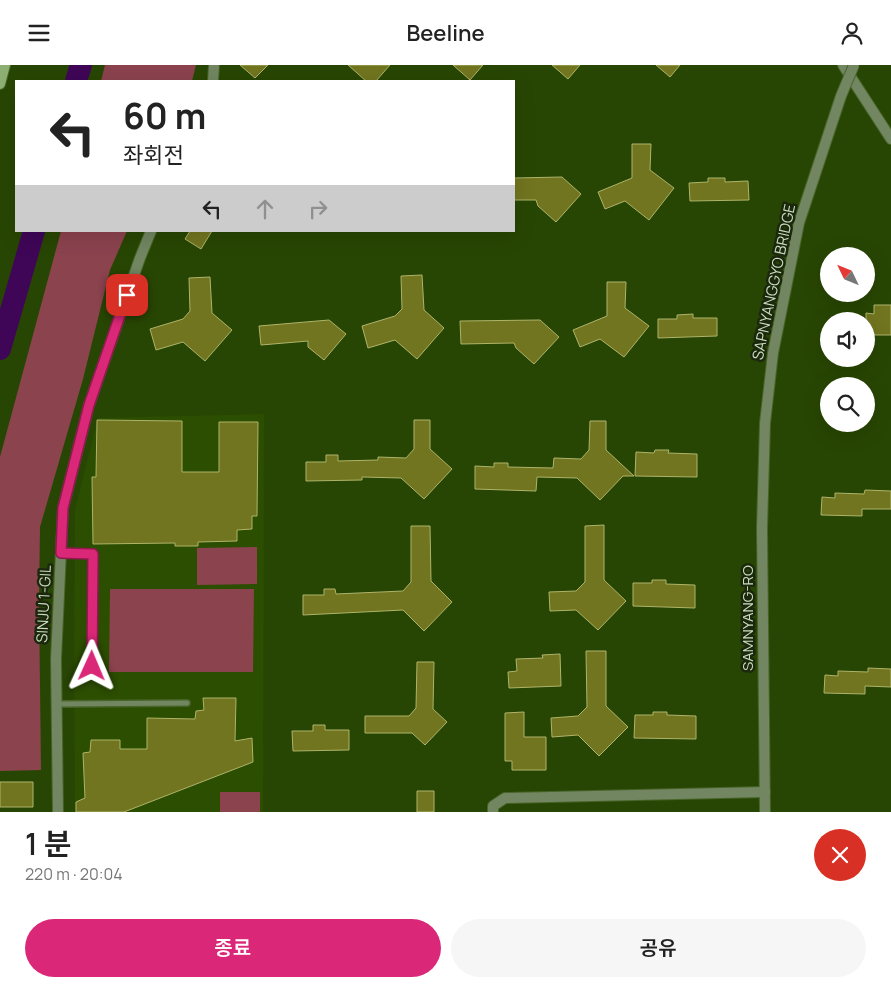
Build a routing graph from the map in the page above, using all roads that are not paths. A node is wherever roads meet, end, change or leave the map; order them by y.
1 (5, 65) edge
2 (214, 65) edge
3 (843, 65) edge
4 (854, 65) edge
5 (213, 80) edge
6 (0, 84) edge
7 (891, 139) edge
8 (151, 232) edge
9 (765, 423) joint
10 (61, 553) junction
11 (92, 666) dead end
12 (187, 703) dead end
13 (56, 704) junction
14 (765, 792) junction
15 (58, 812) edge
16 (493, 812) edge
17 (765, 812) edge

1 - 6 main road
2 - 5 street
3 - 7 street
4 - 9 street, SAPNYANGGYO BRIDGE, bridge
8 - 10 street, SINJU 1-GIL
9 - 14 street, SAMNYANG-RO
10 - 11 lane
10 - 13 street, SINJU 1-GIL
12 - 13 lane
13 - 15 street, SINJU 1-GIL
14 - 16 street
14 - 17 street, SAMNYANG-RO

